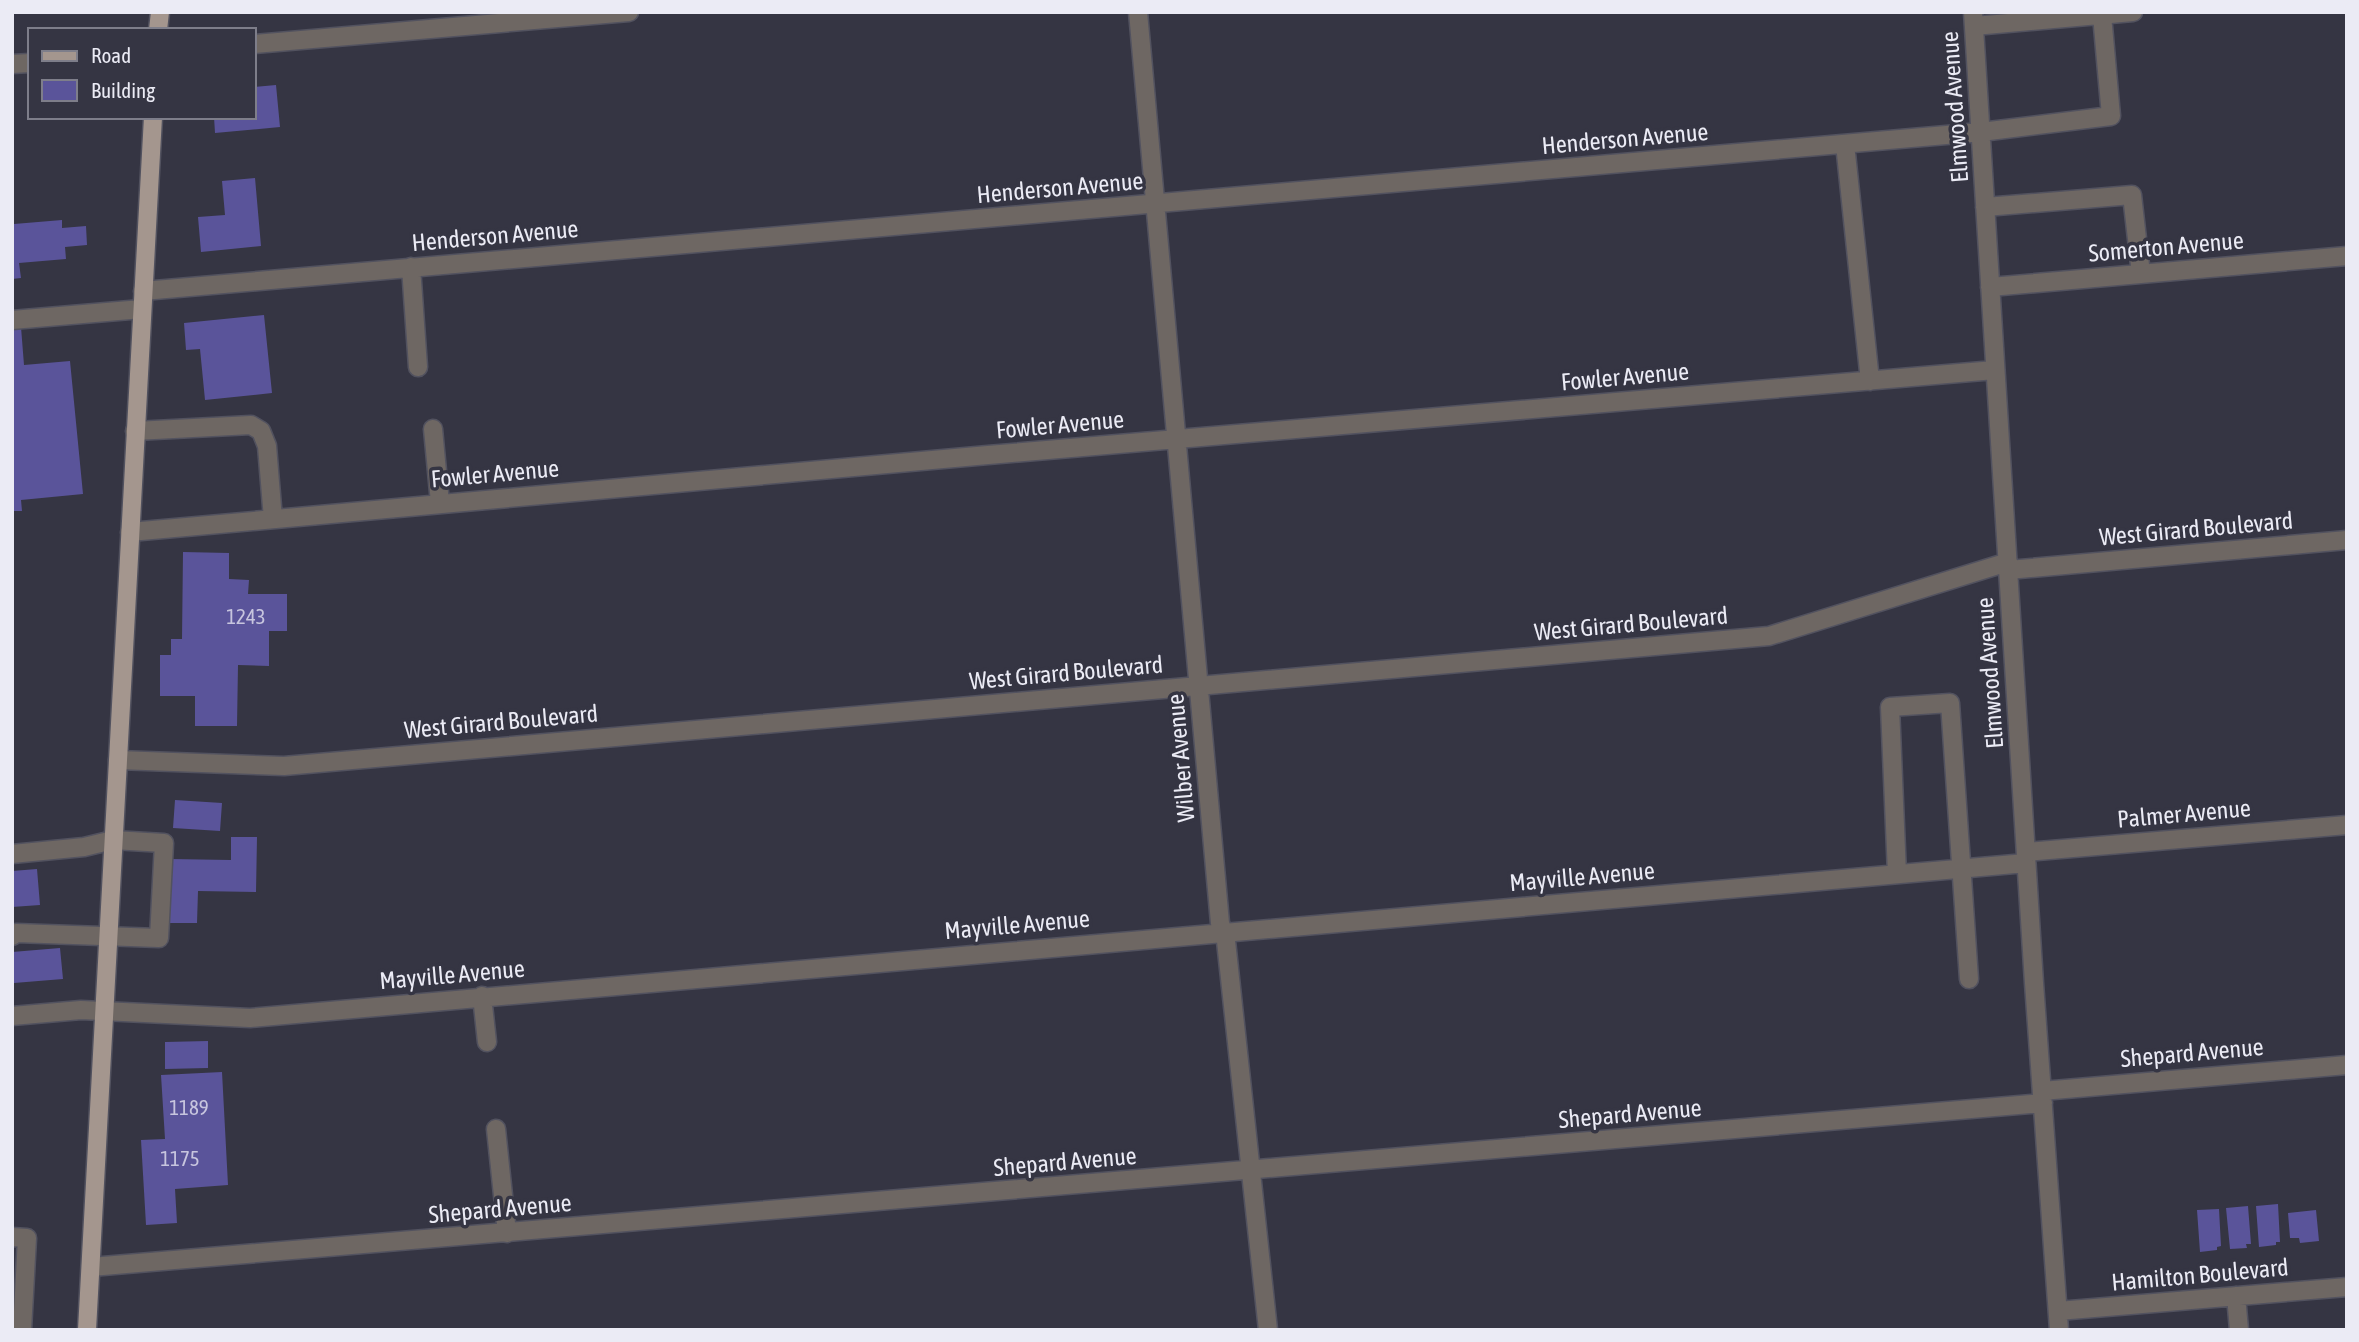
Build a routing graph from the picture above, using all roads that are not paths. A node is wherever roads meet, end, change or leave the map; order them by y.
1 (629, 12) edge
2 (1138, 12) edge
3 (2133, 12) edge
4 (2102, 15) junction
5 (1974, 19) edge
6 (256, 44) edge
7 (153, 119) edge
8 (1981, 132) junction
9 (1845, 144) junction
10 (1155, 204) junction
11 (1985, 206) junction
12 (2347, 256) edge
13 (411, 267) junction
14 (2141, 274) junction
15 (1990, 287) junction
16 (143, 300) junction
17 (12, 320) edge
18 (418, 367) dead end
19 (1995, 370) junction
20 (1870, 381) junction
21 (433, 429) dead end
22 (135, 431) junction
23 (1177, 439) junction
24 (440, 503) junction
25 (273, 519) junction
26 (130, 532) junction
27 (2347, 540) edge
28 (2008, 566) junction
29 (1199, 685) junction
30 (118, 760) junction
31 (2347, 825) edge
32 (113, 840) junction
33 (12, 854) edge
34 (2026, 858) junction
35 (1962, 868) junction
36 (1897, 874) junction
37 (1222, 932) junction
38 (12, 936) edge
39 (108, 936) junction
40 (1969, 979) dead end
41 (482, 996) junction
42 (104, 1011) junction
43 (12, 1016) edge
44 (487, 1042) dead end
45 (2347, 1065) edge
46 (2042, 1097) junction
47 (496, 1129) dead end
48 (1251, 1171) junction
49 (507, 1233) junction
50 (12, 1237) edge
51 (91, 1267) junction
52 (2347, 1287) edge
53 (2236, 1296) junction
54 (2058, 1311) junction
55 (22, 1330) edge
56 (87, 1330) edge
57 (1268, 1330) edge
58 (2059, 1330) edge
59 (2239, 1330) edge

1 - 6 street
2 - 10 street, Wilber Avenue
3 - 4 street
4 - 5 street
4 - 8 street, Henderson Avenue
5 - 8 street, Elmwood Avenue
7 - 16 main road
8 - 9 street, Henderson Avenue
8 - 11 street, Elmwood Avenue
9 - 10 street, Henderson Avenue
9 - 20 street
10 - 13 street, Henderson Avenue
10 - 23 street, Wilber Avenue
11 - 14 street
11 - 15 street, Elmwood Avenue
12 - 14 street, Somerton Avenue
13 - 16 street, Henderson Avenue
13 - 18 street
14 - 15 street, Somerton Avenue
15 - 19 street, Elmwood Avenue
16 - 17 street, Henderson Avenue
16 - 22 main road
19 - 20 street, Fowler Avenue
19 - 28 street, Elmwood Avenue
20 - 23 street, Fowler Avenue
21 - 24 street
22 - 25 street
22 - 26 main road
23 - 24 street, Fowler Avenue
23 - 29 street, Wilber Avenue
24 - 25 street, Fowler Avenue
25 - 26 street, Fowler Avenue
26 - 30 main road
27 - 28 street, West Girard Boulevard
28 - 29 street, West Girard Boulevard
28 - 34 street, Elmwood Avenue
29 - 30 street, West Girard Boulevard
29 - 37 street, Wilber Avenue
30 - 32 main road
31 - 34 street, Palmer Avenue
32 - 33 street
32 - 39 main road
32 - 39 street
34 - 35 street, Mayville Avenue
34 - 46 street, Elmwood Avenue
35 - 36 street, Mayville Avenue
35 - 36 street
35 - 40 street
36 - 37 street, Mayville Avenue
37 - 41 street, Mayville Avenue
37 - 48 street, Wilber Avenue
38 - 39 street
39 - 42 main road
41 - 42 street, Mayville Avenue
41 - 44 street
42 - 43 street, Mayville Avenue
42 - 51 main road
45 - 46 street, Shepard Avenue
46 - 48 street, Shepard Avenue
46 - 54 street, Elmwood Avenue
47 - 49 street
48 - 49 street, Shepard Avenue
48 - 57 street, Wilber Avenue
49 - 51 street, Shepard Avenue
50 - 55 street
51 - 56 main road
52 - 53 street, Hamilton Boulevard
53 - 54 street, Hamilton Boulevard
53 - 59 street
54 - 58 street, Elmwood Avenue

